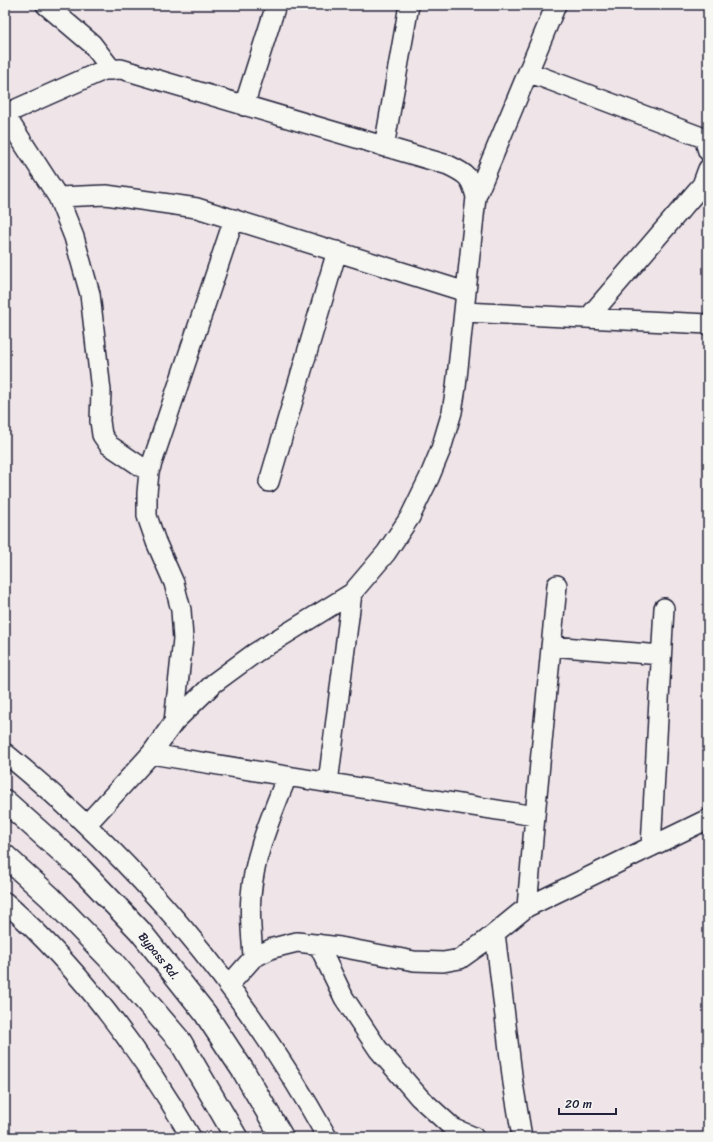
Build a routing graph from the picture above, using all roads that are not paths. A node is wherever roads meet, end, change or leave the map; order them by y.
1 (46, 5) edge
2 (276, 5) edge
3 (409, 5) edge
4 (556, 5) edge
5 (112, 70) junction
6 (528, 72) junction
7 (244, 106) junction
8 (5, 115) edge
9 (384, 146) junction
10 (708, 151) edge
11 (708, 169) edge
12 (476, 196) junction
13 (58, 197) junction
14 (234, 219) junction
15 (337, 252) junction
16 (466, 292) junction
17 (464, 312) junction
18 (588, 318) junction
19 (708, 324) edge
20 (148, 472) junction
21 (269, 482) dead end
22 (558, 585) dead end
23 (352, 593) junction
24 (664, 608) dead end
25 (551, 646) junction
26 (662, 655) junction
27 (174, 722) junction
28 (5, 753) edge
29 (151, 754) junction
30 (287, 776) junction
31 (328, 783) junction
32 (5, 801) edge
33 (534, 816) junction
34 (708, 819) edge
35 (87, 824) junction
36 (651, 847) junction
37 (5, 856) edge
38 (5, 902) edge
39 (527, 907) junction
40 (495, 933) junction
41 (318, 944) junction
42 (252, 958) junction
43 (229, 985) junction
44 (191, 1137) edge
45 (236, 1137) edge
46 (282, 1137) edge
47 (327, 1137) edge
48 (474, 1137) edge
49 (522, 1137) edge

1 - 5 street
2 - 7 street
3 - 9 street
4 - 6 street
5 - 7 street
5 - 8 street
6 - 10 street
6 - 12 street
7 - 9 street
8 - 13 street
9 - 12 street
11 - 18 street
12 - 16 street
13 - 14 street
13 - 20 street
14 - 15 street
14 - 20 street
15 - 16 street
15 - 21 street
16 - 17 street
17 - 18 street
17 - 23 street
18 - 19 street
20 - 27 street
22 - 25 street
23 - 27 street
23 - 31 street
24 - 26 street
25 - 26 street
25 - 33 street
26 - 36 street
27 - 29 street
28 - 35 street
29 - 30 street
29 - 35 street
30 - 31 street
30 - 42 street
31 - 33 street
32 - 46 highway, Bypass Rd.
33 - 39 street
34 - 36 street
35 - 43 street
36 - 39 street
37 - 45 highway
38 - 44 street
39 - 40 street
40 - 41 street
40 - 49 street
41 - 42 street
41 - 48 street
42 - 43 street
43 - 47 street

